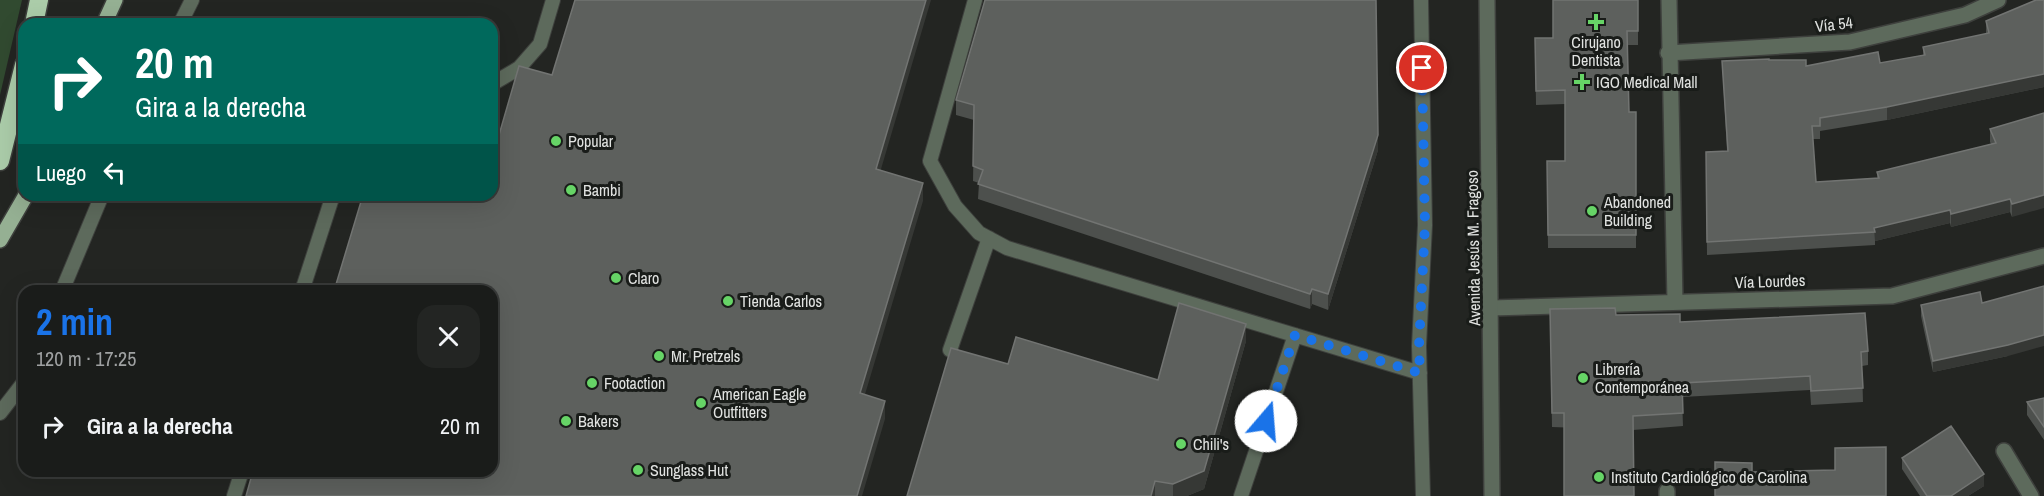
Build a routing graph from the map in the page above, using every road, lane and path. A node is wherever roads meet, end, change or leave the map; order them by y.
1 (39, 0) edge
2 (115, 0) edge
3 (192, 0) edge
4 (553, 0) edge
5 (975, 0) edge
6 (1421, 0) edge
7 (1487, 0) edge
8 (1669, 0) edge
9 (1998, 0) edge
10 (34, 18) edge
11 (107, 18) edge
12 (183, 18) edge
13 (1668, 53) junction
14 (498, 80) edge
15 (18, 89) edge
16 (0, 161) edge
17 (23, 201) edge
18 (100, 201) edge
19 (331, 201) edge
20 (989, 238) junction
21 (0, 240) edge
22 (2044, 256) edge
23 (64, 285) edge
24 (304, 285) edge
25 (1675, 302) junction
26 (1491, 308) junction
27 (1295, 335) junction
28 (950, 351) edge
29 (1420, 373) junction
30 (18, 390) edge
31 (0, 413) edge
32 (2004, 451) dead end
33 (240, 477) edge
34 (234, 496) edge
35 (1241, 496) edge
36 (1424, 496) edge
37 (1492, 496) edge
38 (2031, 496) edge

1 - 10 highway
2 - 11 main road
3 - 12 lane
4 - 14 lane
5 - 20 lane
6 - 29 lane
7 - 26 street, Avenida Jesús M. Fragoso
8 - 13 street
9 - 13 street, Vía 54
13 - 25 street
15 - 16 highway
17 - 21 main road
18 - 23 lane
19 - 24 lane
20 - 27 lane
20 - 28 lane
22 - 25 street, Vía Lourdes
25 - 26 street, Vía Lourdes
26 - 37 street, Avenida Jesús M. Fragoso
27 - 29 lane
27 - 35 lane
29 - 36 lane
30 - 31 lane
32 - 38 street
33 - 34 lane

